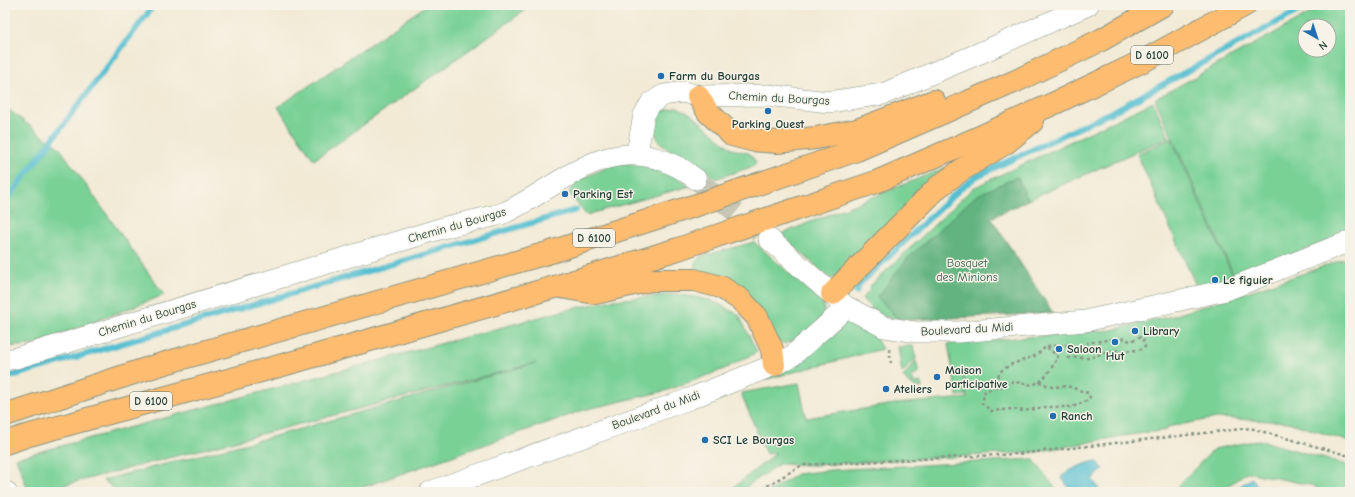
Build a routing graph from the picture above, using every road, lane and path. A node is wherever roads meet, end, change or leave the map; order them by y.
1 (1088, 5) edge
2 (1163, 5) edge
3 (1245, 5) edge
4 (1100, 40) junction
5 (698, 96) junction
6 (1057, 102) junction
7 (640, 154) junction
8 (696, 179) tunnel mouth
9 (769, 239) tunnel mouth
10 (1350, 241) edge
11 (558, 286) junction
12 (839, 300) junction
13 (1137, 338) dead end
14 (1042, 344) dead end
15 (1047, 346) junction
16 (1068, 358) dead end
17 (5, 360) edge
18 (774, 365) junction
19 (1039, 382) junction
20 (993, 388) junction
21 (5, 415) edge
22 (5, 443) edge
23 (1350, 456) edge
24 (430, 492) edge
25 (757, 492) edge

1 - 5 street, Chemin du Bourgas
2 - 4 main road, D 6100
3 - 6 main road, D 6100
4 - 5 main road
4 - 21 main road, D 6100
5 - 7 street, Chemin du Bourgas
6 - 11 main road, D 6100
6 - 12 main road
7 - 8 street
7 - 17 street, Chemin du Bourgas
9 - 12 street
10 - 12 street, Boulevard du Midi
11 - 18 main road
11 - 22 main road, D 6100
12 - 18 street, Boulevard du Midi
13 - 16 path
14 - 15 path
15 - 19 path
15 - 20 path
18 - 24 street, Boulevard du Midi
19 - 20 path
19 - 20 path
23 - 25 path

